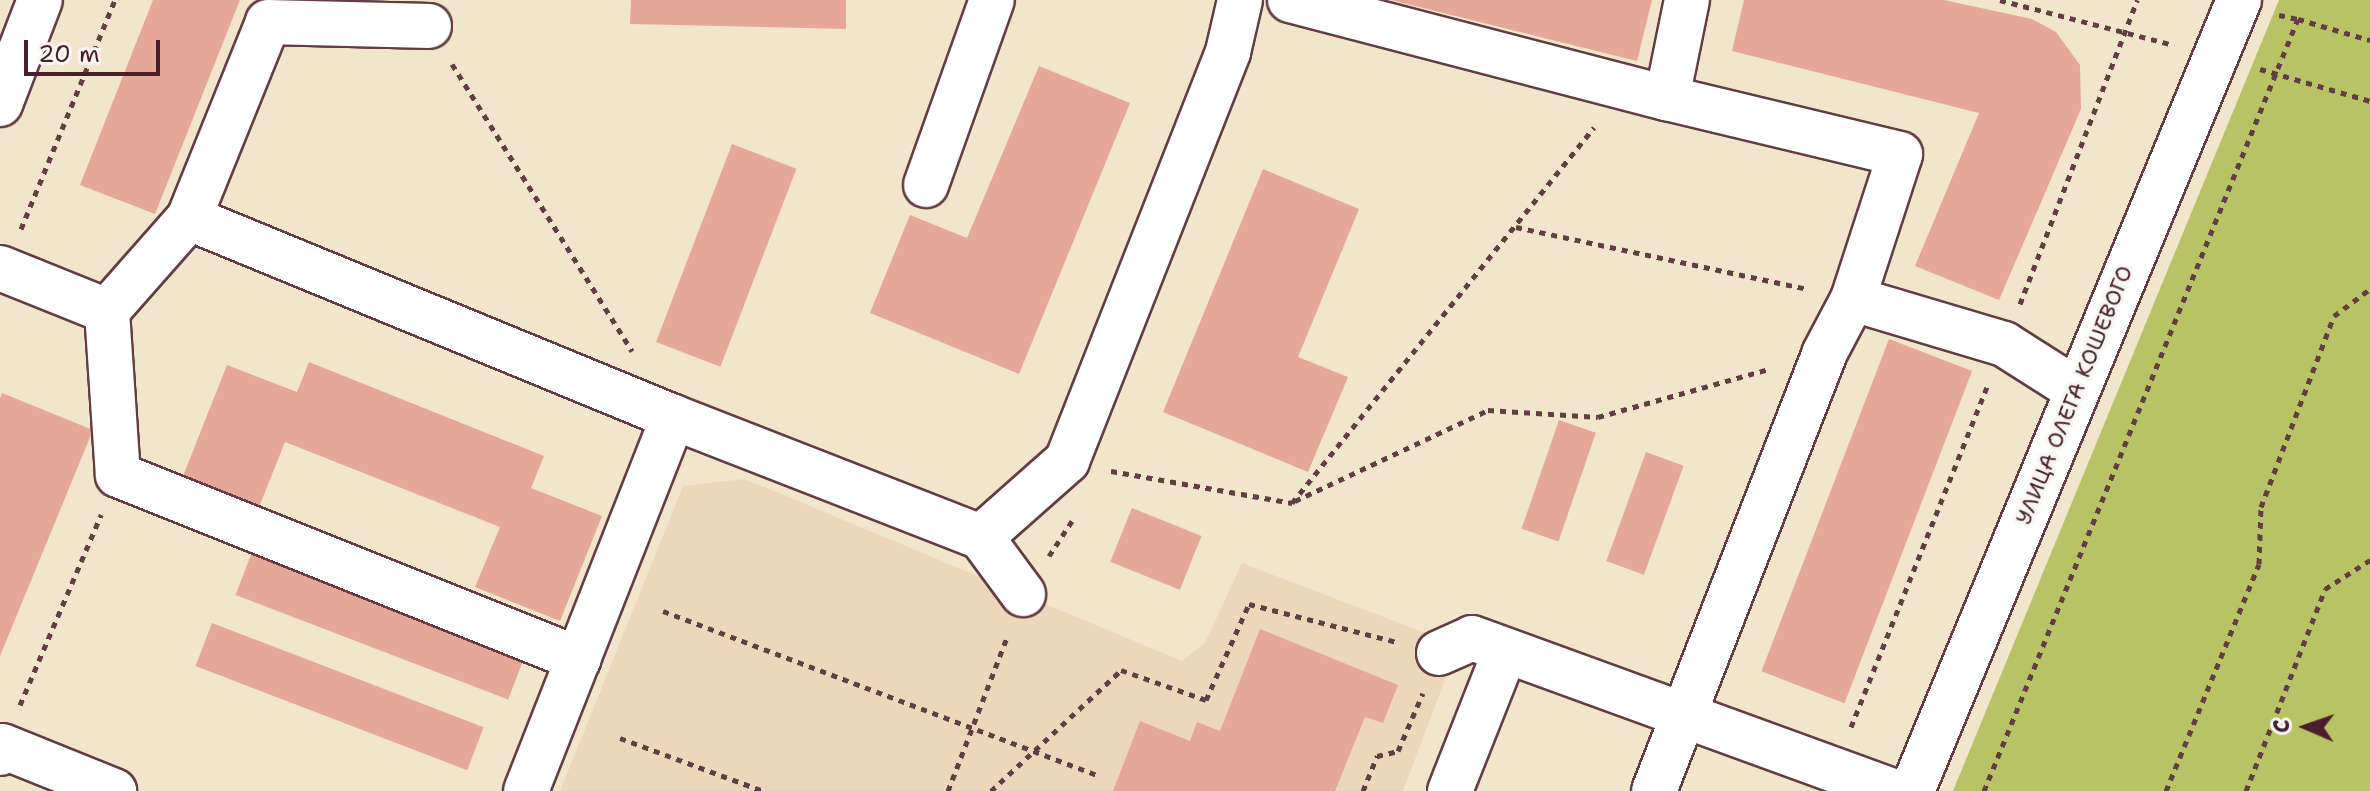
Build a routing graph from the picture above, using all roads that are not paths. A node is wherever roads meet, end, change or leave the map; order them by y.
1 (40, 0) edge
2 (992, 0) edge
3 (1240, 0) edge
4 (1290, 0) edge
5 (1687, 0) edge
6 (2239, 0) edge
7 (429, 26) road end
8 (1667, 98) junction
9 (0, 104) edge
10 (926, 185) dead end
11 (189, 218) junction
12 (2, 270) edge
13 (1853, 299) junction
14 (107, 311) junction
15 (2075, 389) junction
16 (673, 417) junction
17 (981, 537) junction
18 (1023, 594) road end
19 (1505, 652) junction
20 (1439, 653) road end
21 (579, 659) junction
22 (1683, 718) junction
23 (1, 750) edge
24 (114, 791) edge
25 (526, 791) edge
26 (1450, 791) edge
27 (1654, 791) edge
28 (1893, 791) edge
29 (1912, 791) edge

1 - 9 street
2 - 10 street
3 - 17 street
4 - 8 street
5 - 8 street
6 - 15 street, УЛИЦА ОЛЕГА КОШЕВОГО
7 - 11 street
8 - 13 street
11 - 14 street
11 - 16 street
12 - 14 street
13 - 15 street
13 - 22 street
14 - 21 street
15 - 29 street, УЛИЦА ОЛЕГА КОШЕВОГО
16 - 17 street
16 - 21 street
17 - 18 street
19 - 20 street
19 - 22 street
19 - 26 street
21 - 25 street
22 - 27 street
22 - 28 street
23 - 24 street

